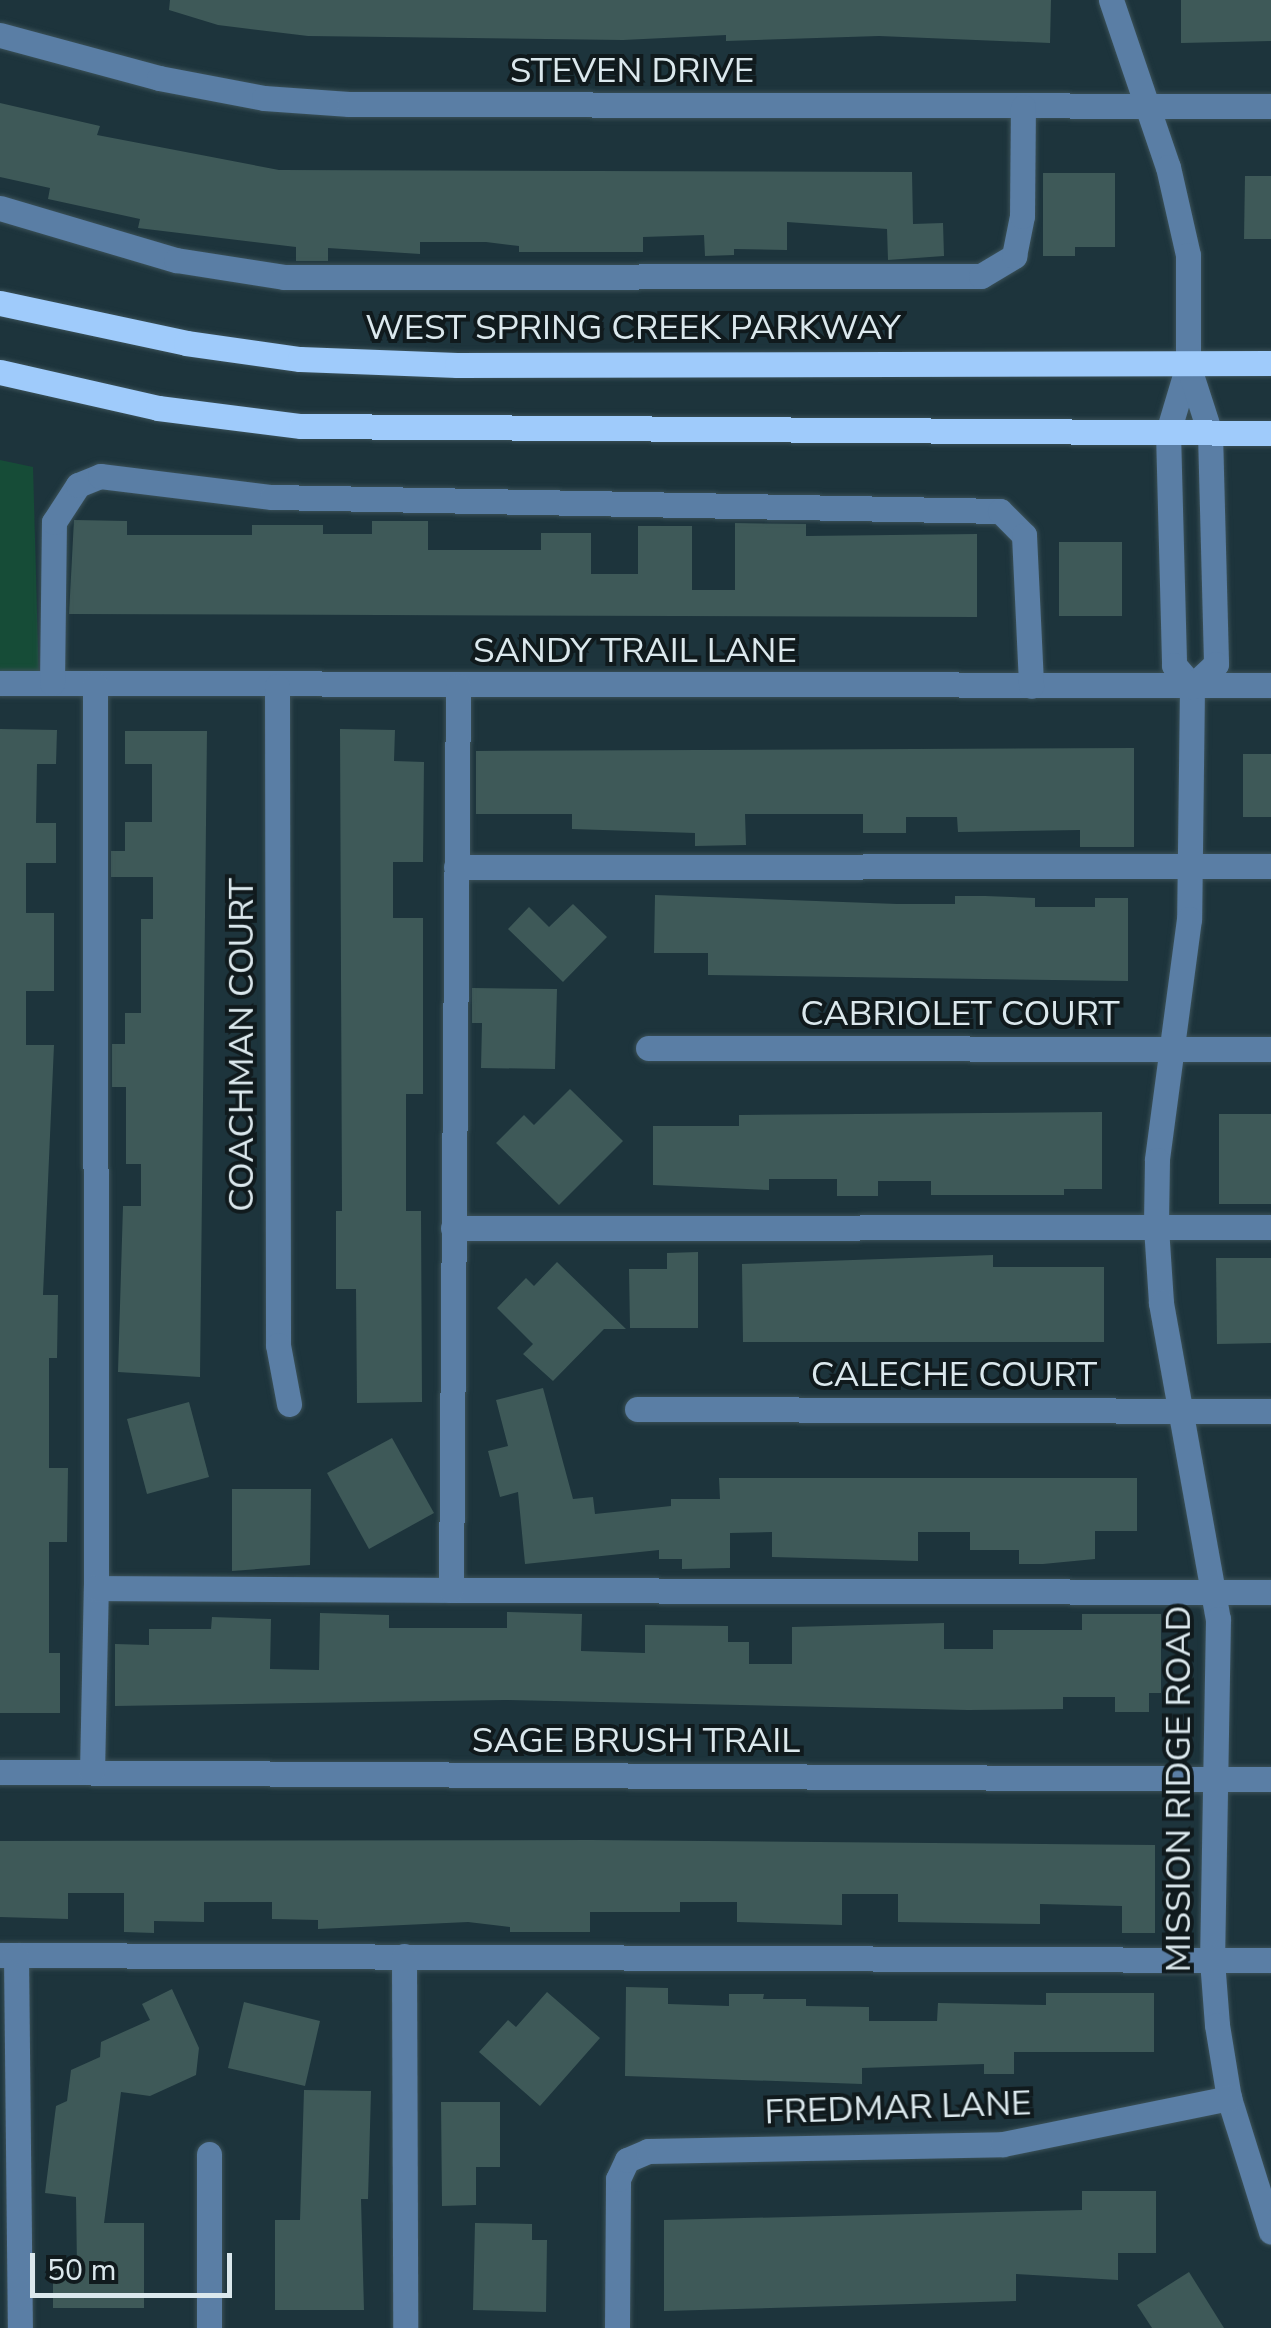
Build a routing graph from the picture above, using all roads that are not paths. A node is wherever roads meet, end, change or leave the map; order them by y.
1 (1111, 0) edge
2 (0, 34) edge
3 (1271, 106) edge
4 (1023, 107) junction
5 (1148, 107) junction
6 (0, 208) edge
7 (0, 303) edge
8 (1271, 364) edge
9 (1188, 365) junction
10 (0, 372) edge
11 (1168, 432) junction
12 (1210, 434) junction
13 (1271, 434) edge
14 (0, 683) edge
15 (52, 684) junction
16 (95, 684) junction
17 (277, 686) junction
18 (458, 686) junction
19 (1031, 686) junction
20 (1192, 686) junction
21 (1271, 686) edge
22 (1190, 862) junction
23 (1271, 866) edge
24 (456, 867) junction
25 (648, 1048) dead end
26 (1173, 1049) junction
27 (1271, 1050) edge
28 (1156, 1227) junction
29 (1271, 1227) edge
30 (454, 1228) junction
31 (289, 1404) dead end
32 (637, 1408) dead end
33 (1180, 1411) junction
34 (1271, 1411) edge
35 (1214, 1587) junction
36 (96, 1588) junction
37 (451, 1590) junction
38 (1271, 1592) edge
39 (0, 1772) edge
40 (92, 1772) junction
41 (1217, 1779) junction
42 (1271, 1779) edge
43 (8, 1955) edge
44 (404, 1956) junction
45 (1212, 1960) junction
46 (1271, 1960) edge
47 (1229, 2098) junction
48 (210, 2154) dead end
49 (1269, 2223) edge
50 (20, 2328) edge
51 (208, 2328) edge
52 (405, 2328) edge
53 (617, 2328) edge

1 - 5 street, MISSION RIDGE ROAD
2 - 4 street, STEVEN DRIVE
3 - 5 street, STEVEN DRIVE
4 - 5 street, STEVEN DRIVE
4 - 6 street
5 - 9 street, MISSION RIDGE ROAD
7 - 9 main road, WEST SPRING CREEK PARKWAY
8 - 9 main road, WEST SPRING CREEK PARKWAY
9 - 11 street, MISSION RIDGE ROAD
9 - 12 street, MISSION RIDGE ROAD
10 - 11 main road
11 - 12 main road
11 - 20 street, MISSION RIDGE ROAD
12 - 13 main road
12 - 20 street, MISSION RIDGE ROAD
14 - 15 street, SANDY TRAIL LANE
15 - 16 street, SANDY TRAIL LANE
15 - 19 street
16 - 17 street, SANDY TRAIL LANE
16 - 36 street
17 - 18 street, SANDY TRAIL LANE
17 - 31 street, COACHMAN COURT
18 - 19 street, SANDY TRAIL LANE
18 - 24 street
19 - 20 street, SANDY TRAIL LANE
20 - 21 street, SANDY TRAIL LANE
20 - 22 street, MISSION RIDGE ROAD
22 - 23 street
22 - 24 street
22 - 26 street, MISSION RIDGE ROAD
24 - 30 street
25 - 26 street, CABRIOLET COURT
26 - 27 street, CABRIOLET COURT
26 - 28 street, MISSION RIDGE ROAD
28 - 29 street
28 - 30 street
28 - 33 street, MISSION RIDGE ROAD
30 - 37 street
32 - 33 street, CALECHE COURT
33 - 34 street, CALECHE COURT
33 - 35 street, MISSION RIDGE ROAD
35 - 37 street
35 - 38 street
35 - 41 street, MISSION RIDGE ROAD
36 - 37 street
36 - 40 street
39 - 40 street, SAGE BRUSH TRAIL
40 - 41 street, SAGE BRUSH TRAIL
41 - 42 street, SAGE BRUSH TRAIL
41 - 45 street, MISSION RIDGE ROAD
43 - 44 street
43 - 50 street
44 - 45 street
44 - 52 street
45 - 46 street
45 - 47 street, MISSION RIDGE ROAD
47 - 49 street, MISSION RIDGE ROAD
47 - 53 street, FREDMAR LANE
48 - 51 street

